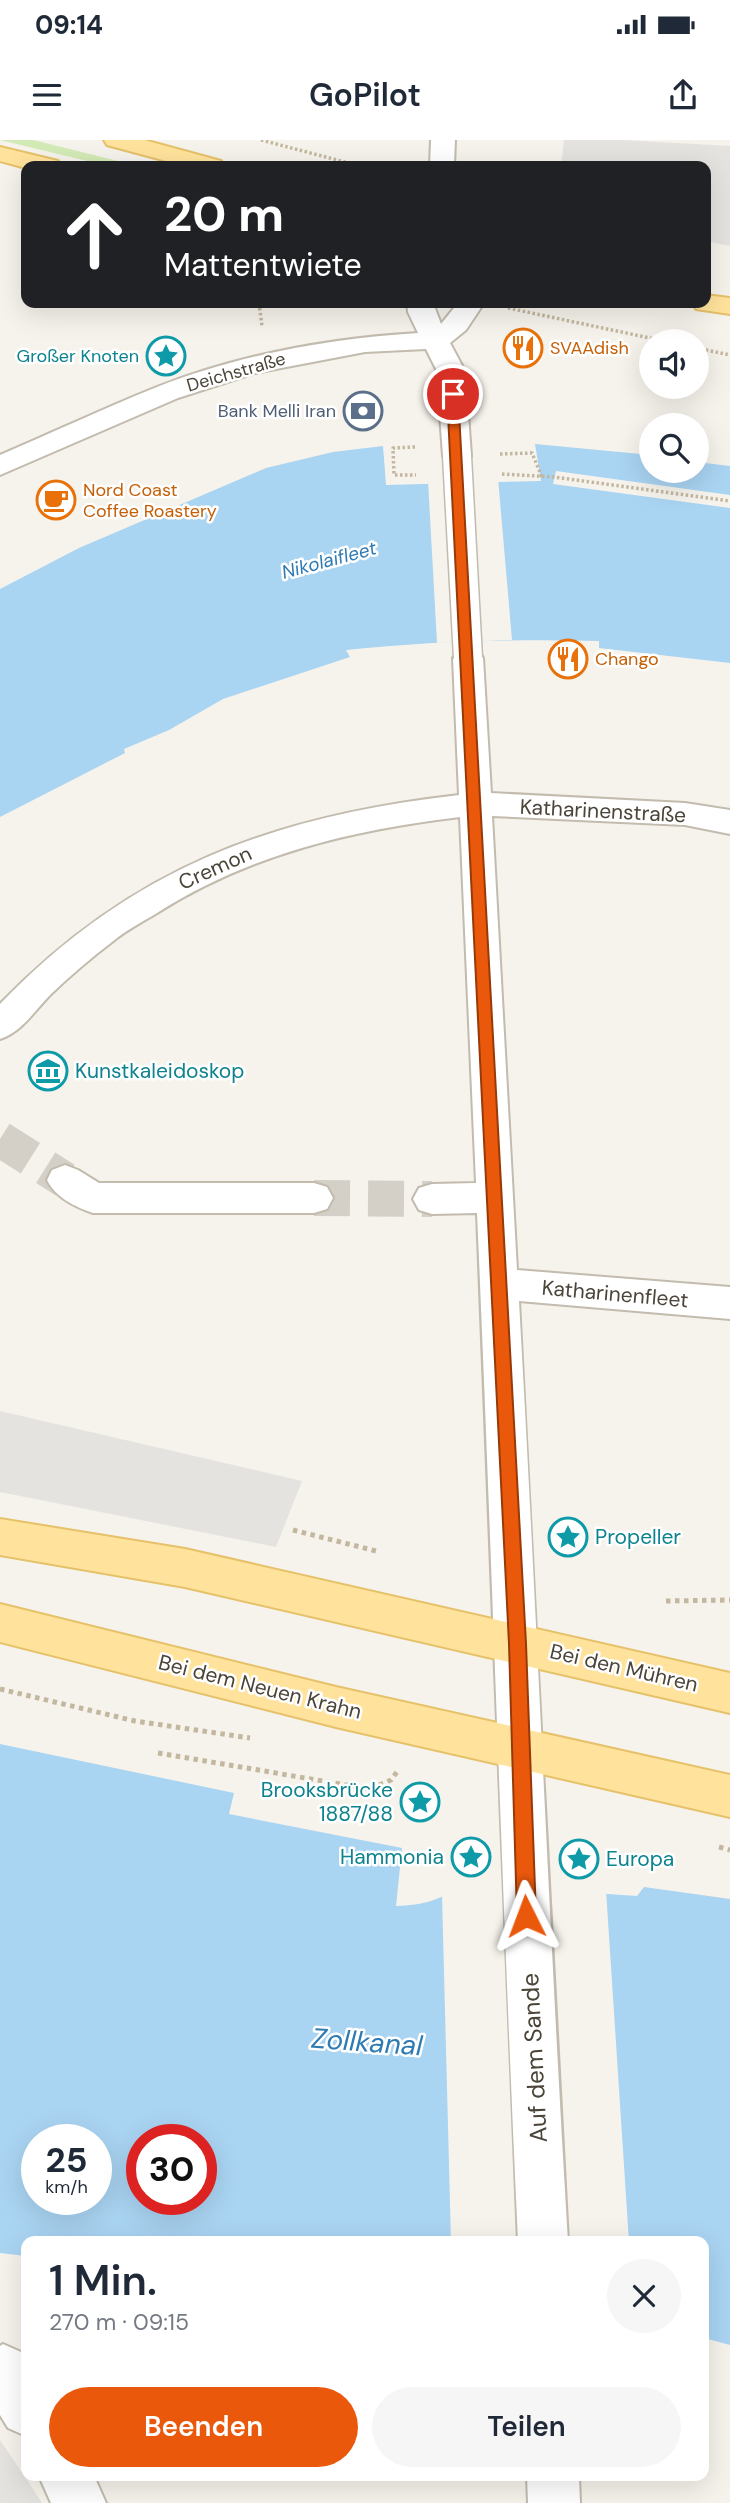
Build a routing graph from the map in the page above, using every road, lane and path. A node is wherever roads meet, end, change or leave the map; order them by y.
1 (261, 140) edge
2 (443, 140) edge
3 (116, 141) edge
4 (0, 154) edge
5 (29, 161) edge
6 (193, 161) edge
7 (341, 161) edge
8 (442, 161) edge
9 (421, 308) edge
10 (468, 308) edge
11 (511, 308) edge
12 (639, 336) edge
13 (438, 340) junction
14 (709, 351) edge
15 (730, 355) edge
16 (413, 447) dead end
17 (500, 454) dead end
18 (0, 466) edge
19 (394, 475) dead end
20 (730, 501) edge
21 (475, 804) junction
22 (730, 822) edge
23 (0, 1026) edge
24 (65, 1180) tunnel mouth
25 (314, 1198) tunnel mouth
26 (495, 1198) junction
27 (432, 1199) tunnel mouth
28 (499, 1284) junction
29 (730, 1303) edge
30 (293, 1531) dead end
31 (0, 1537) edge
32 (380, 1552) dead end
33 (730, 1600) edge
34 (666, 1601) dead end
35 (0, 1623) edge
36 (517, 1644) junction
37 (0, 1689) edge
38 (730, 1693) edge
39 (257, 1740) dead end
40 (522, 1749) junction
41 (159, 1753) dead end
42 (401, 1767) dead end
43 (730, 1796) edge
44 (543, 2236) edge
45 (68, 2481) edge
46 (553, 2481) edge
47 (80, 2503) edge
48 (554, 2503) edge

1 - 7 path
2 - 8 street
3 - 6 main road
4 - 5 main road
9 - 13 street, Auf dem Sande
10 - 13 street
11 - 12 path
13 - 18 street, Deichstraße
13 - 21 street, Auf dem Sande, bridge
14 - 15 path
16 - 19 path
17 - 20 path
21 - 22 street, Katharinenstraße
21 - 23 street, Cremon
21 - 26 street, Auf dem Sande
24 - 25 street
26 - 27 street
26 - 28 street, Auf dem Sande
28 - 29 street, Katharinenfleet
28 - 36 street, Auf dem Sande
30 - 32 path
31 - 36 main road
33 - 34 path
35 - 40 main road, Bei dem Neuen Krahn
36 - 38 main road, Bei den Mühren
36 - 40 street, Auf dem Sande
37 - 39 path
40 - 43 main road
40 - 44 street, Auf dem Sande
41 - 42 path
45 - 47 street
46 - 48 street

